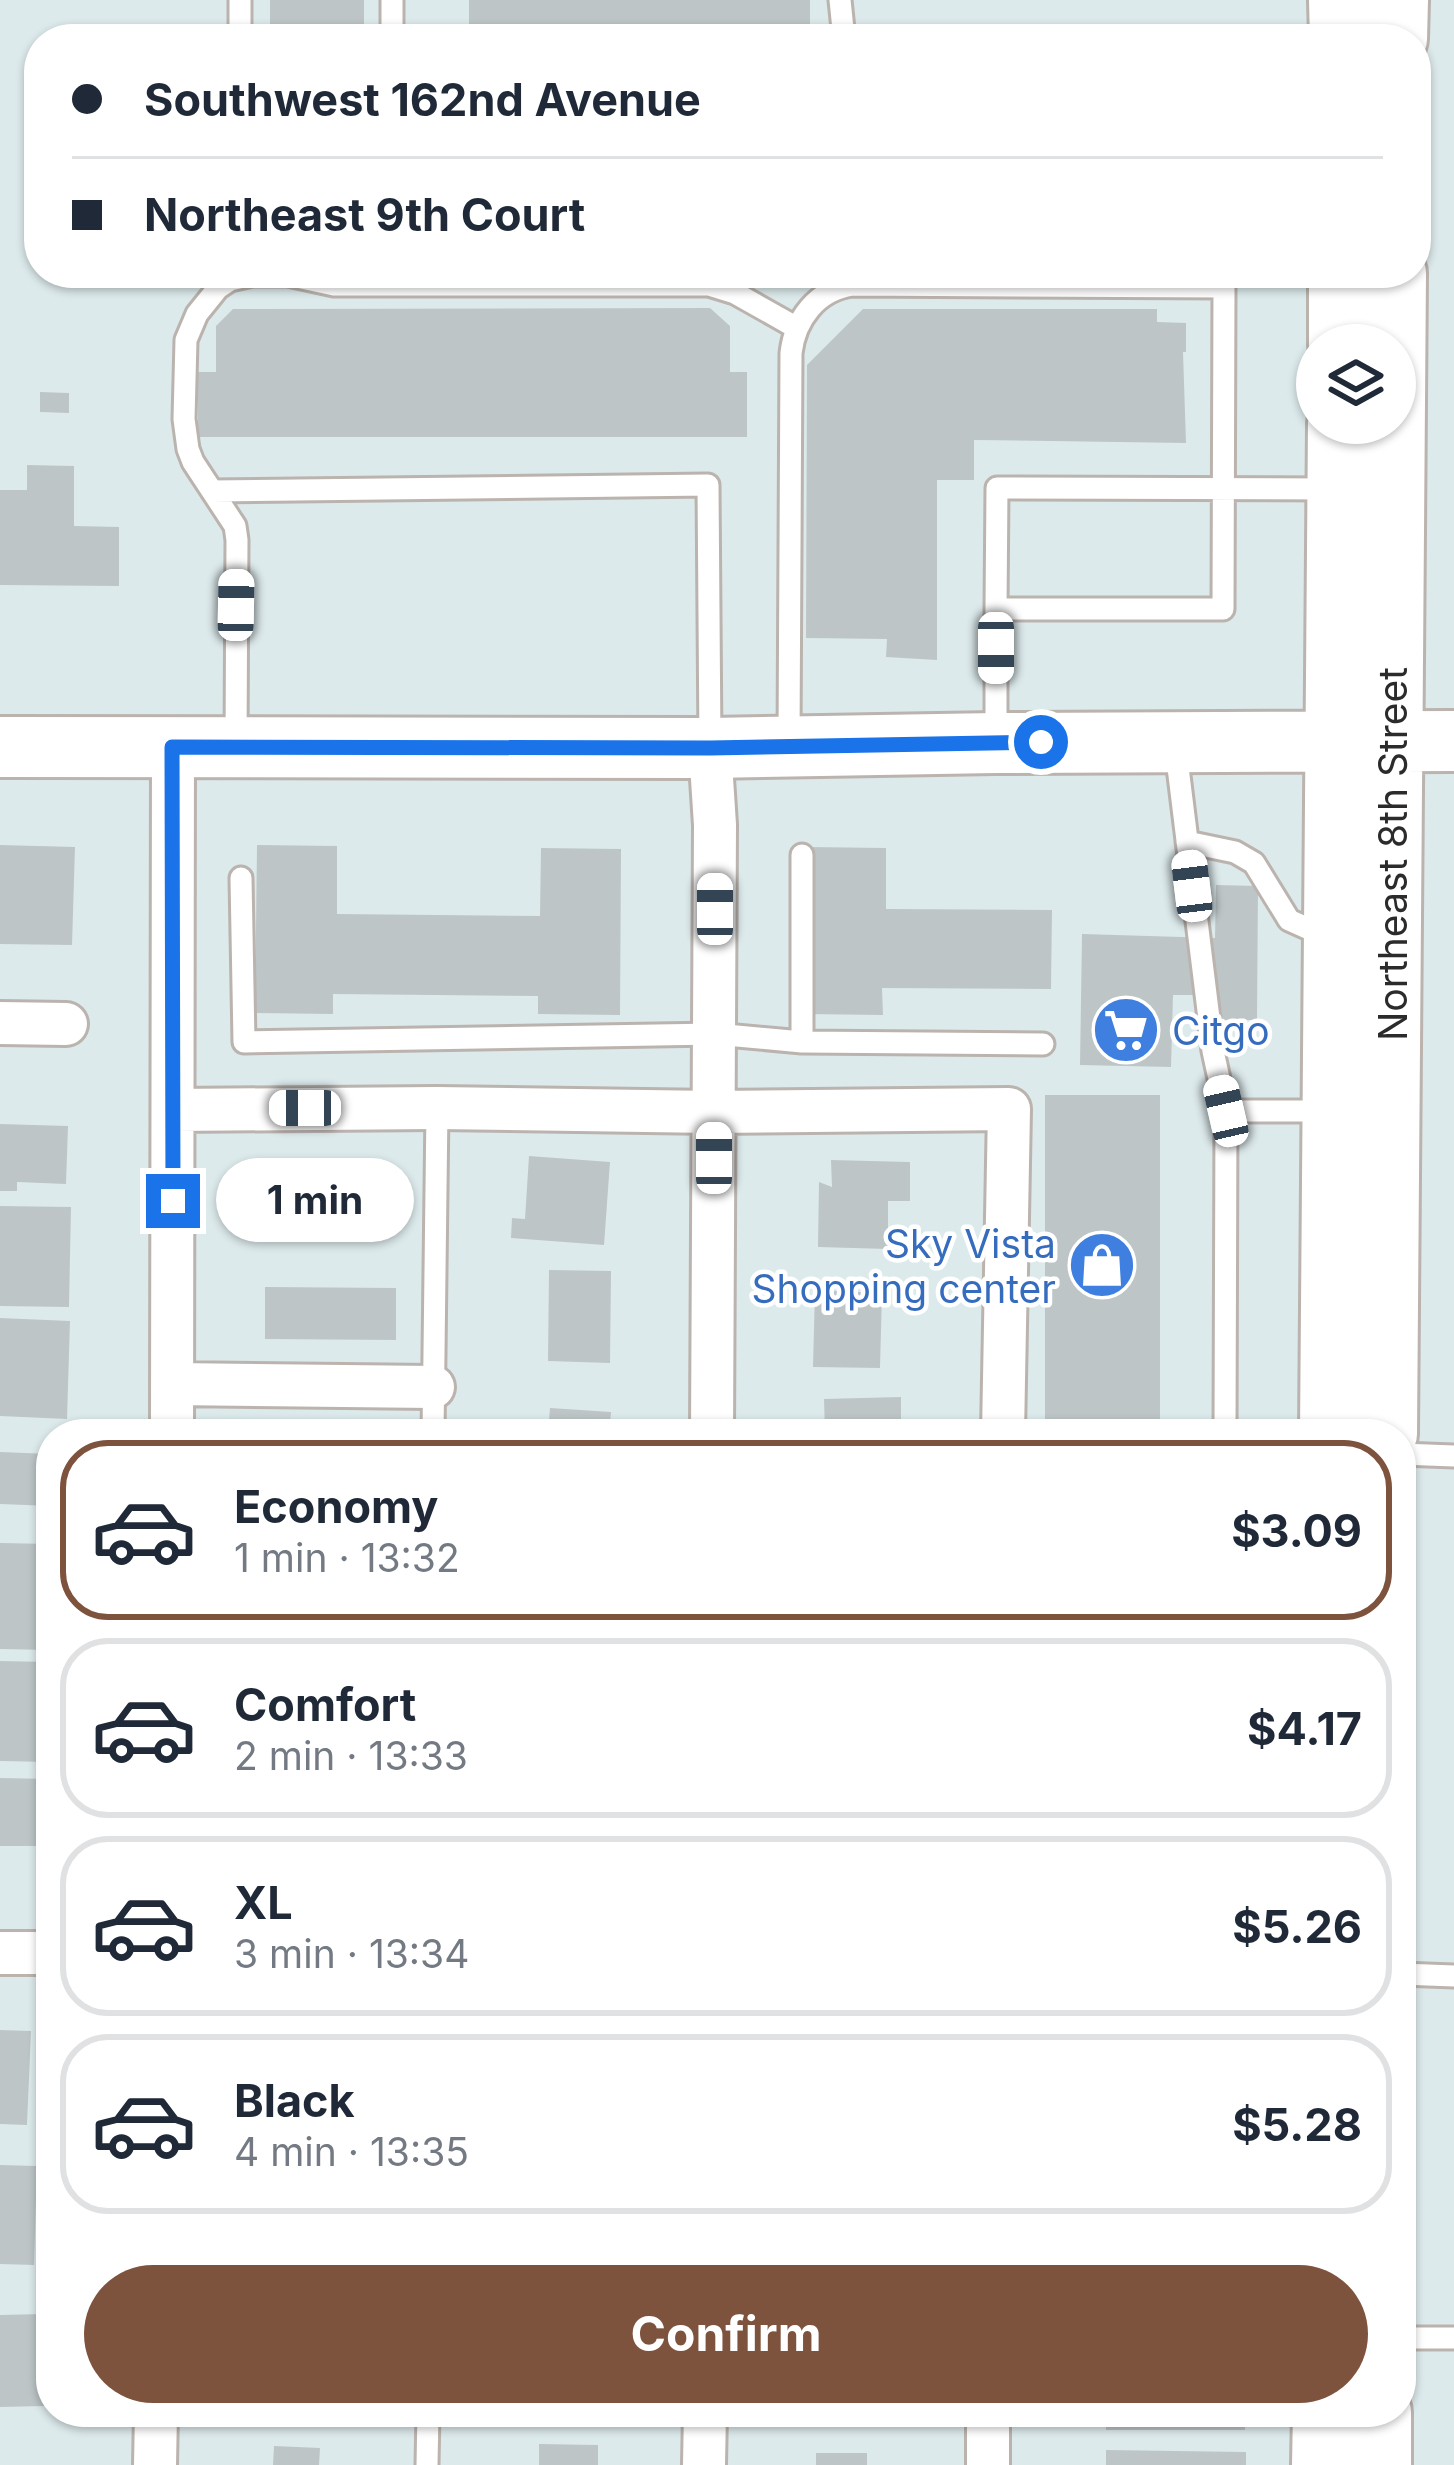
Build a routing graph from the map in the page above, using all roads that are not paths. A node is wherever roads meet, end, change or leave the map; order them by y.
1 (218, 288) edge
2 (719, 288) edge
3 (837, 288) edge
4 (1224, 288) edge
5 (1339, 288) edge
6 (1396, 288) edge
7 (1339, 324) edge
8 (797, 328) junction
9 (1338, 444) edge
10 (1223, 489) junction
11 (1338, 489) junction
12 (212, 491) junction
13 (996, 609) junction
14 (1393, 740) junction
15 (1335, 741) junction
16 (1454, 741) edge
17 (996, 742) junction
18 (1175, 742) junction
19 (0, 747) edge
20 (172, 747) junction
21 (236, 747) junction
22 (789, 747) junction
23 (710, 748) junction
24 (1187, 842) junction
25 (802, 855) dead end
26 (241, 878) dead end
27 (1333, 939) junction
28 (0, 1022) edge
29 (66, 1024) dead end
30 (715, 1034) junction
31 (802, 1042) junction
32 (1042, 1044) dead end
33 (436, 1108) junction
34 (173, 1110) junction
35 (1226, 1111) junction
36 (1332, 1111) junction
37 (714, 1112) junction
38 (172, 1384) junction
39 (433, 1387) junction
40 (172, 1419) edge
41 (433, 1419) edge
42 (712, 1419) edge
43 (1003, 1419) edge
44 (1225, 1419) edge
45 (1330, 1419) edge
46 (1388, 1419) edge
47 (1416, 1455) edge
48 (1454, 1456) edge
49 (0, 1953) edge
50 (36, 1953) edge
51 (1416, 1975) edge
52 (1454, 1976) edge
53 (1416, 2338) edge
54 (1454, 2338) edge
55 (156, 2427) edge
56 (428, 2427) edge
57 (704, 2427) edge
58 (988, 2427) edge
59 (1323, 2427) edge
60 (1381, 2427) edge
61 (155, 2465) edge
62 (427, 2465) edge
63 (704, 2465) edge
64 (988, 2465) edge
65 (1322, 2465) edge
66 (1381, 2465) edge

1 - 12 lane
2 - 8 lane
3 - 8 lane
4 - 10 lane
5 - 7 main road
6 - 14 main road, Northeast 8th Street
8 - 22 lane
9 - 11 main road, Northeast 8th Street
10 - 11 lane
10 - 13 lane
10 - 13 lane
11 - 15 main road, Northeast 8th Street
12 - 21 lane
12 - 23 lane
13 - 17 lane
14 - 15 main road
14 - 16 main road
14 - 46 main road, Northeast 8th Street
15 - 18 main road
15 - 27 main road, Northeast 8th Street
17 - 18 main road
17 - 22 main road
18 - 24 lane
19 - 20 main road
20 - 21 main road
20 - 34 street
21 - 23 main road
22 - 23 main road
23 - 30 street
24 - 27 lane
24 - 35 lane
25 - 31 lane
26 - 30 lane
27 - 36 main road, Northeast 8th Street
28 - 29 street
30 - 31 lane
30 - 37 street
31 - 32 lane
33 - 34 street
33 - 37 street
33 - 39 lane
34 - 38 street
35 - 36 lane
35 - 44 lane
36 - 45 main road, Northeast 8th Street
37 - 42 street
37 - 43 street
38 - 39 street
38 - 40 street
39 - 41 lane
47 - 48 lane
49 - 50 street
51 - 52 lane
53 - 54 lane
55 - 61 street
56 - 62 lane
57 - 63 street
58 - 64 street
59 - 65 main road
60 - 66 main road

